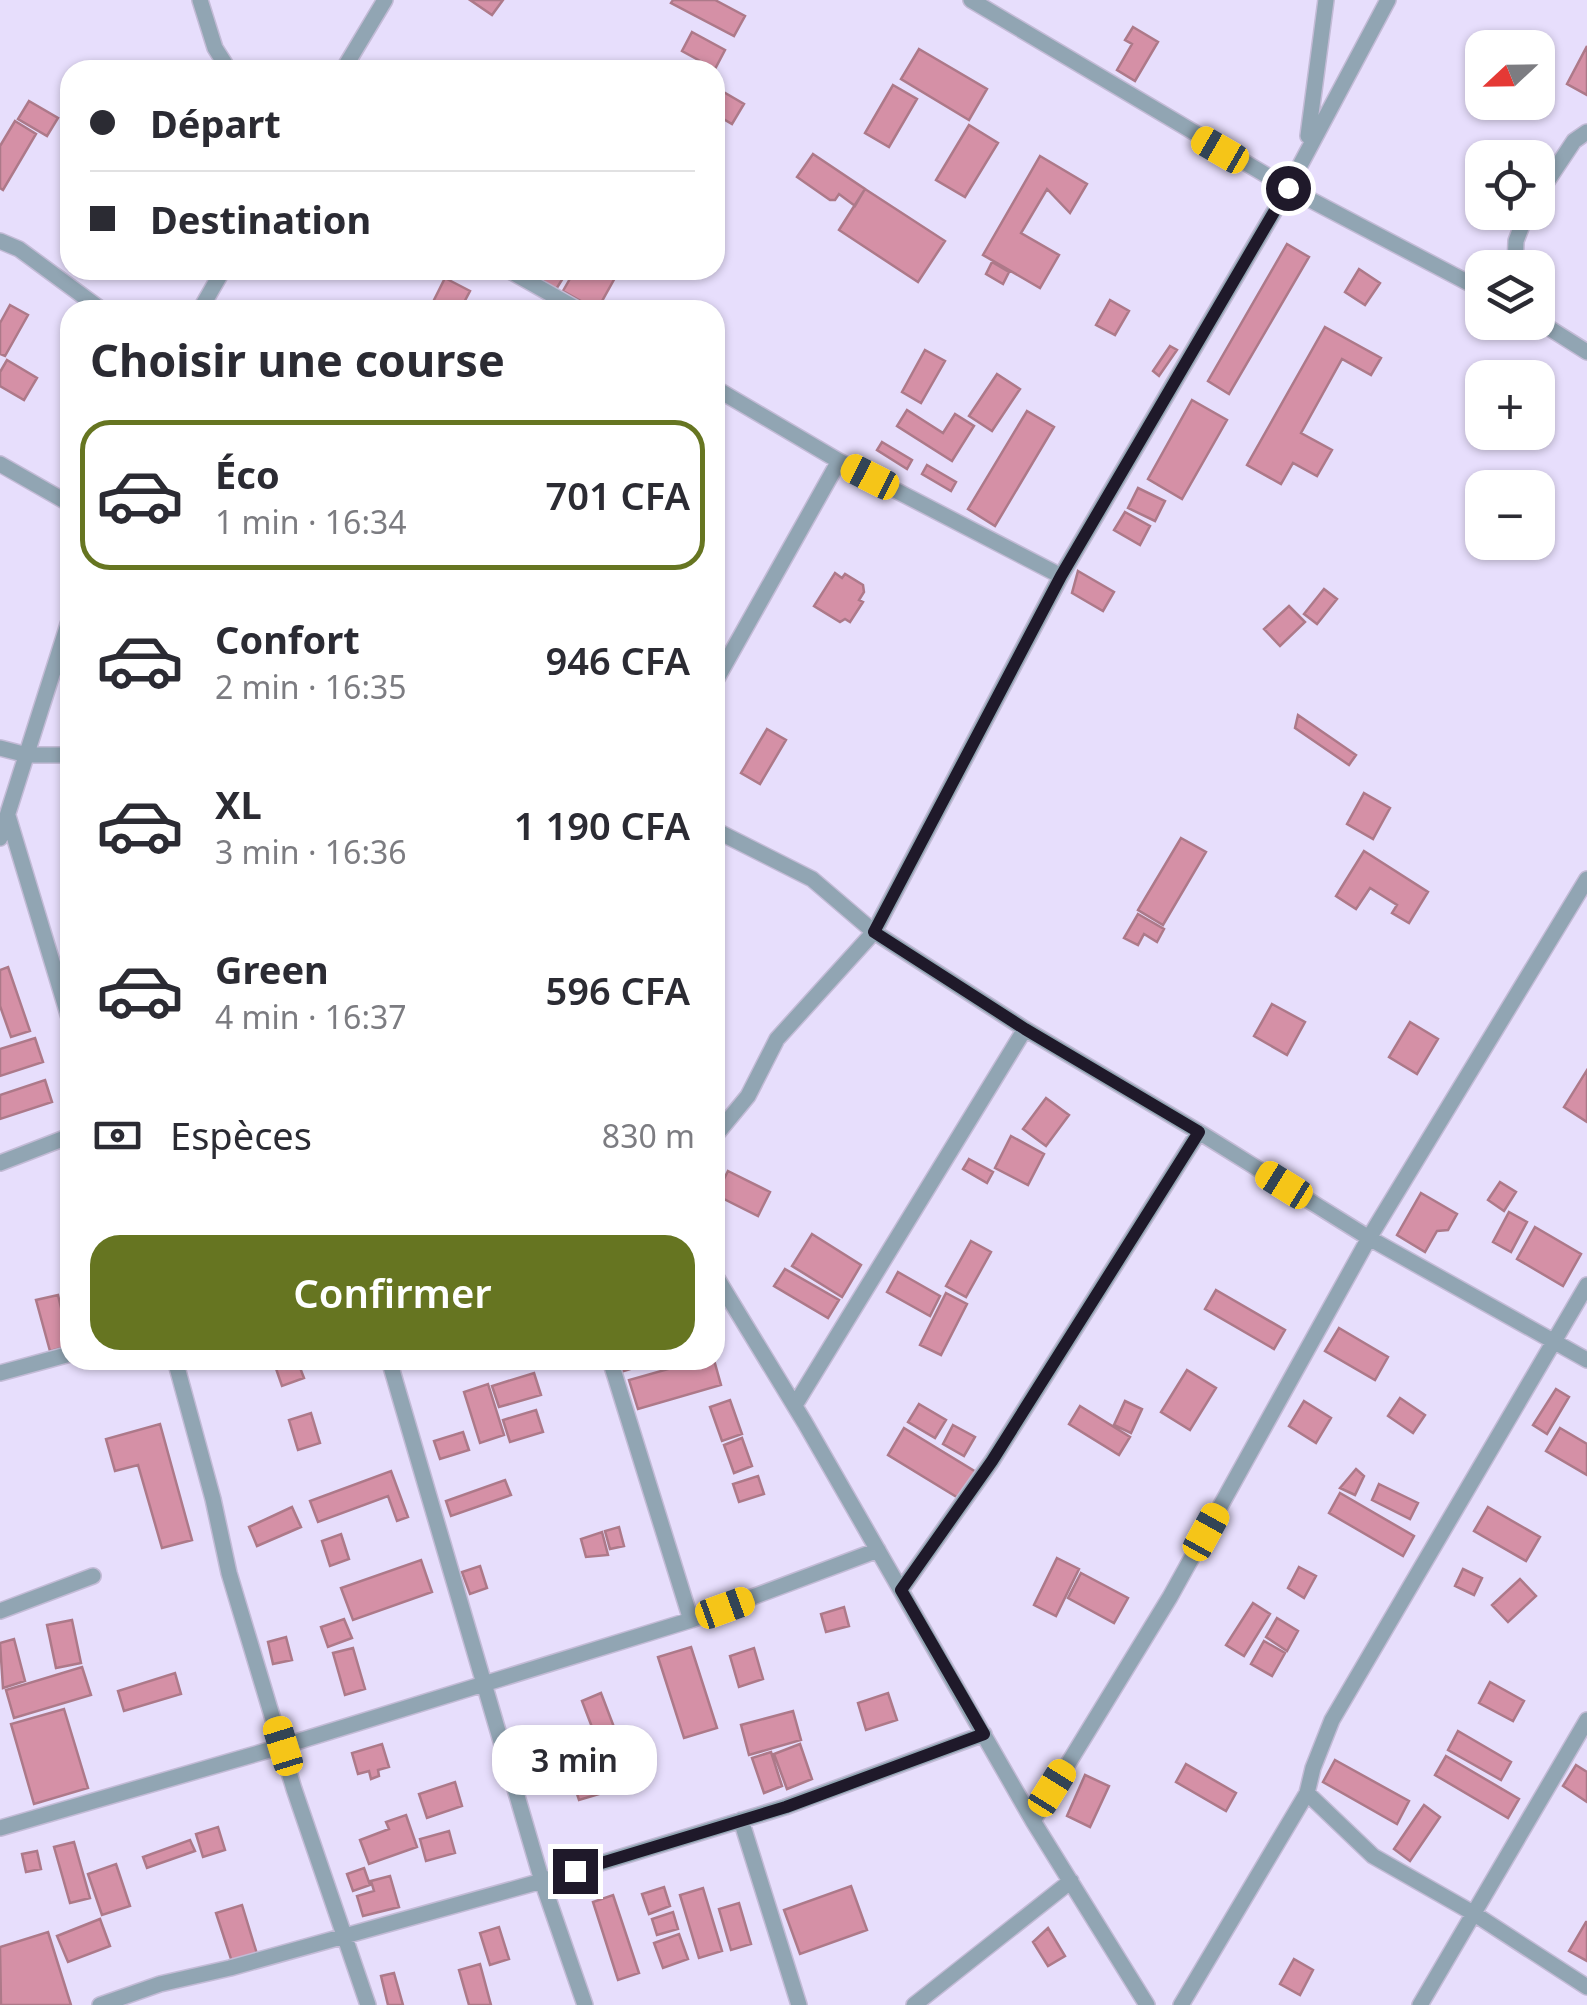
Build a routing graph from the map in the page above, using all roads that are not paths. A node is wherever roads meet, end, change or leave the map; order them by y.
1 (200, 0) edge
2 (386, 0) edge
3 (971, 0) edge
4 (1326, 0) edge
5 (1388, 0) edge
6 (223, 60) edge
7 (349, 60) edge
8 (1587, 132) edge
9 (1306, 150) junction
10 (1555, 170) edge
11 (1288, 188) junction
12 (0, 241) edge
13 (60, 279) edge
14 (62, 280) edge
15 (526, 280) edge
16 (1465, 281) edge
17 (89, 300) edge
18 (561, 300) edge
19 (1555, 332) edge
20 (1587, 352) edge
21 (725, 394) edge
22 (839, 461) junction
23 (0, 464) edge
24 (60, 498) edge
25 (1061, 576) junction
26 (60, 651) edge
27 (725, 664) edge
28 (0, 748) edge
29 (60, 754) edge
30 (28, 755) junction
31 (8, 816) junction
32 (725, 835) edge
33 (0, 838) edge
34 (1587, 879) edge
35 (874, 932) junction
36 (60, 988) edge
37 (1025, 1029) junction
38 (725, 1124) edge
39 (1199, 1132) junction
40 (60, 1140) edge
41 (0, 1163) edge
42 (1369, 1238) junction
43 (1587, 1285) edge
44 (725, 1292) edge
45 (1552, 1343) junction
46 (60, 1357) edge
47 (1587, 1360) edge
48 (178, 1370) edge
49 (392, 1370) edge
50 (613, 1370) edge
51 (0, 1373) edge
52 (794, 1405) junction
53 (878, 1550) junction
54 (93, 1576) dead end
55 (901, 1590) junction
56 (0, 1611) edge
57 (691, 1620) junction
58 (484, 1683) junction
59 (1587, 1720) edge
60 (984, 1734) junction
61 (283, 1746) junction
62 (1307, 1793) junction
63 (741, 1820) junction
64 (1033, 1820) junction
65 (0, 1828) edge
66 (542, 1881) junction
67 (1071, 1881) junction
68 (1473, 1913) junction
69 (346, 1936) junction
70 (1587, 1987) edge
71 (100, 2005) edge
72 (368, 2005) edge
73 (586, 2005) edge
74 (798, 2005) edge
75 (914, 2005) edge
76 (1147, 2005) edge
77 (1181, 2005) edge
78 (1420, 2005) edge

1 - 6 street
2 - 7 street
3 - 11 street
4 - 9 street
5 - 9 street
8 - 10 street
9 - 11 street
11 - 16 street
11 - 25 street
12 - 13 street
14 - 17 street
15 - 18 street
19 - 20 street
21 - 22 street
22 - 25 street
22 - 27 street
23 - 24 street
25 - 35 street
26 - 30 street
28 - 30 street
29 - 30 street
30 - 31 street
31 - 33 street
31 - 36 street
32 - 35 street
34 - 42 street
35 - 37 street
35 - 38 street
37 - 39 street
37 - 52 street
39 - 42 street
39 - 55 street
40 - 41 street
42 - 45 street
42 - 64 street
43 - 45 street
44 - 52 street
45 - 47 street
45 - 62 street
46 - 51 street
48 - 61 street
49 - 58 street
50 - 57 street
52 - 53 street
53 - 55 street
53 - 57 street
54 - 56 street
55 - 60 street
57 - 58 street
58 - 61 street
58 - 66 street
59 - 68 street
60 - 63 street
60 - 64 street
61 - 65 street
61 - 69 street
62 - 68 street
62 - 77 street
63 - 66 street
63 - 74 street
64 - 67 street
66 - 69 street
66 - 73 street
67 - 75 street
67 - 76 street
68 - 70 street
68 - 78 street
69 - 71 street
69 - 72 street

